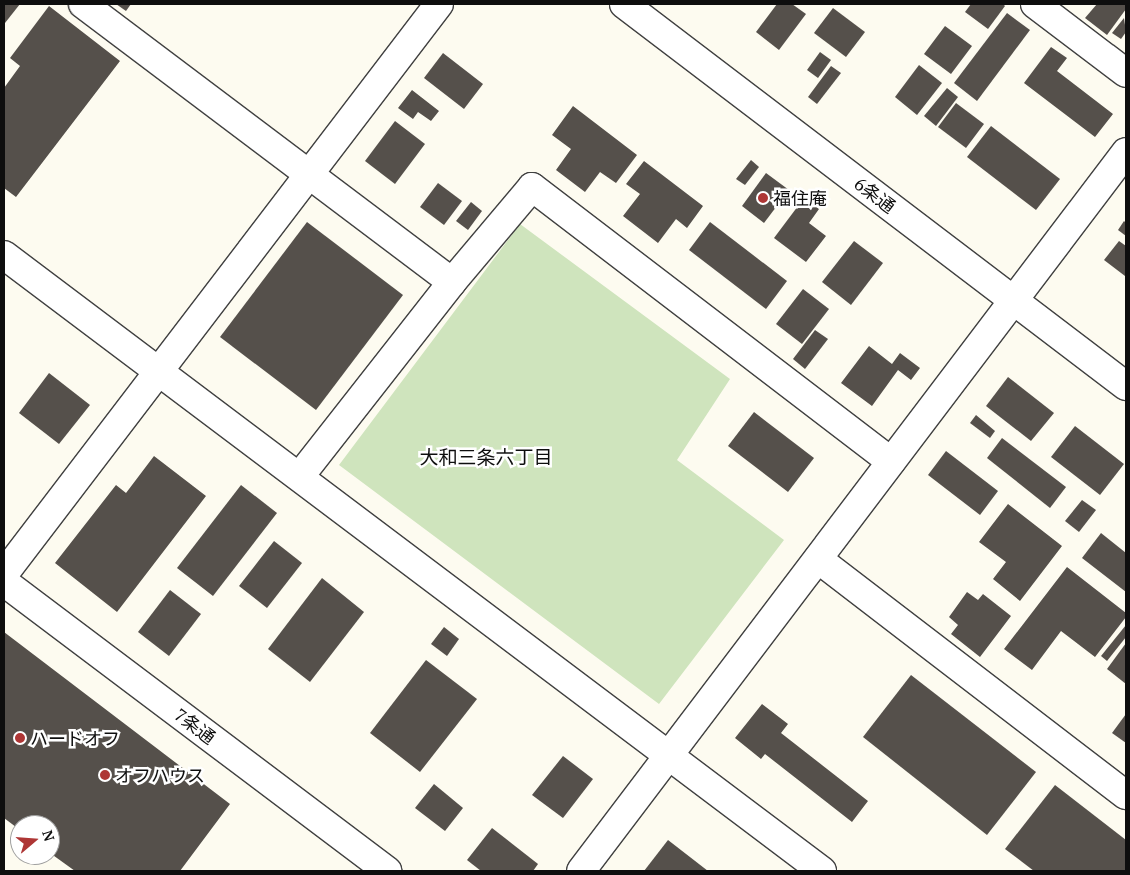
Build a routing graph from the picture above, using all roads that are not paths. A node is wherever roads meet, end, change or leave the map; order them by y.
1 (83, 4) edge
2 (439, 4) edge
3 (624, 4) edge
4 (1035, 4) edge
5 (1126, 73) edge
6 (1126, 152) edge
7 (308, 174) junction
8 (4, 256) edge
9 (452, 282) junction
10 (1013, 299) junction
11 (159, 371) junction
12 (1126, 386) edge
13 (890, 461) junction
14 (300, 476) junction
15 (818, 559) junction
16 (4, 574) edge
17 (4, 582) edge
18 (671, 755) junction
19 (1126, 795) edge
20 (387, 871) edge
21 (580, 871) edge
22 (822, 871) edge

1 - 7 street
2 - 7 street
3 - 10 street, 6条通
4 - 5 street
6 - 10 street
7 - 9 street
7 - 11 street
8 - 11 street
9 - 13 street
9 - 14 street
10 - 12 street, 6条通
10 - 13 street
11 - 14 street
11 - 16 street
13 - 15 street
14 - 18 street
15 - 18 street
15 - 19 street
17 - 20 street, 7条通
18 - 21 street
18 - 22 street

